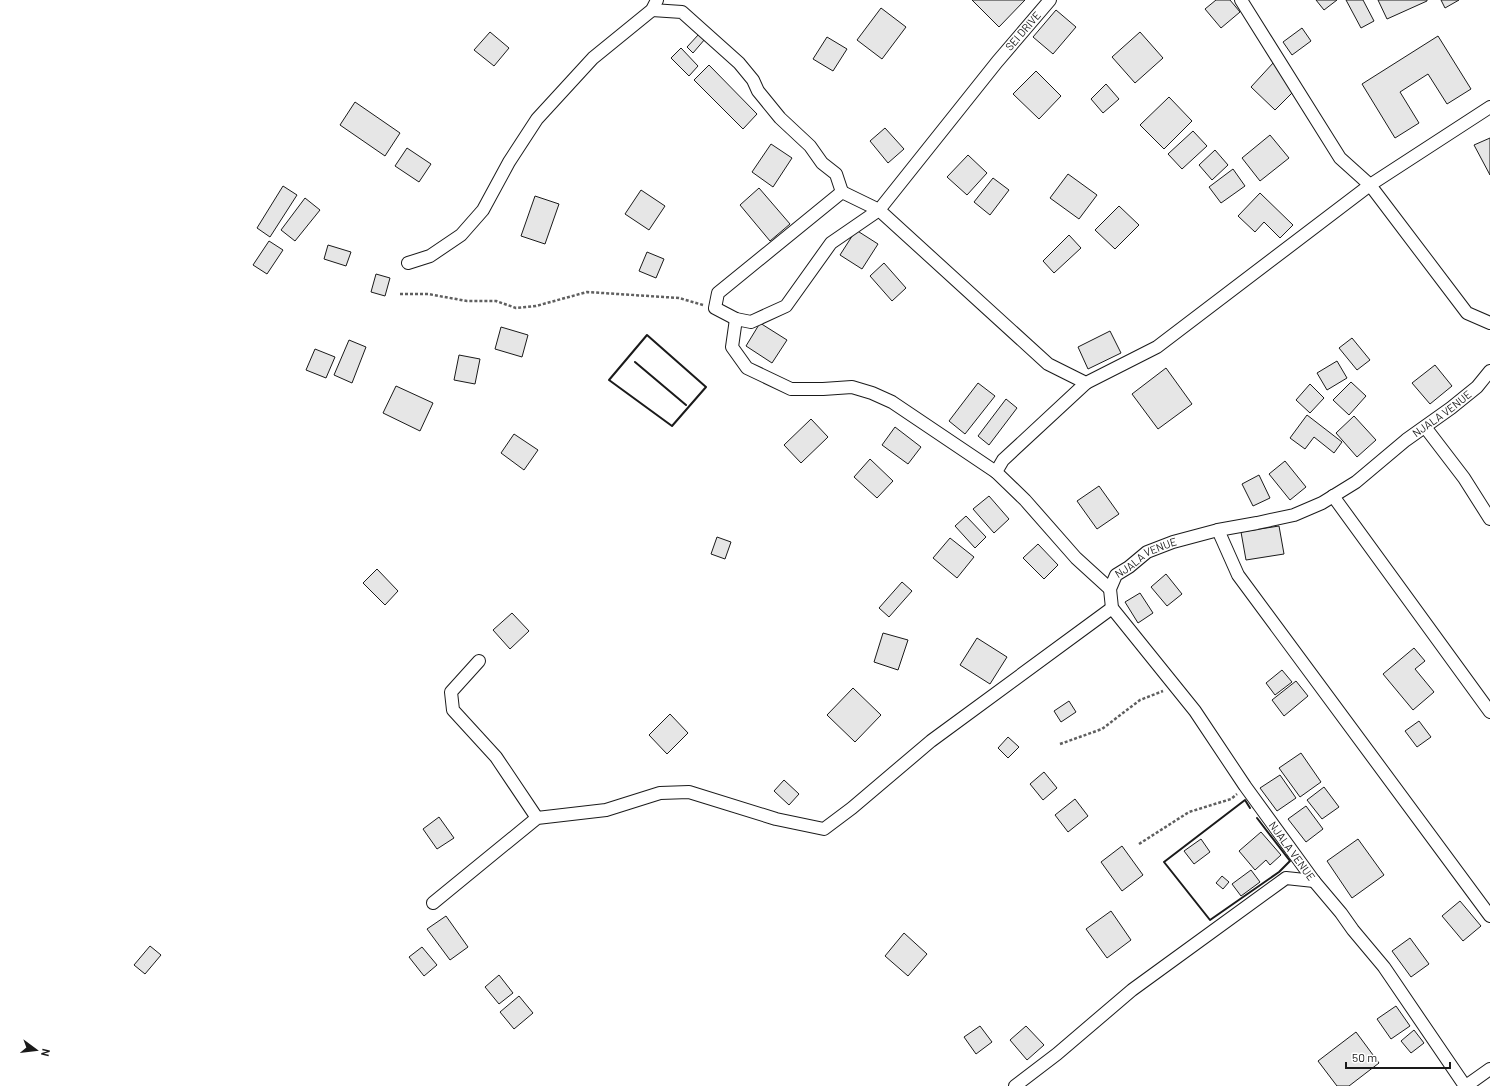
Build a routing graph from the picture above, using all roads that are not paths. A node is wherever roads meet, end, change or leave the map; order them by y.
1 (1050, 0) edge
2 (1241, 0) edge
3 (654, 5) edge
4 (1490, 107) edge
5 (1370, 185) junction
6 (842, 192) junction
7 (879, 210) junction
8 (408, 263) dead end
9 (736, 319) junction
10 (1490, 323) edge
11 (1490, 371) edge
12 (1086, 383) junction
13 (1425, 427) junction
14 (996, 472) junction
15 (1333, 496) junction
16 (1490, 519) edge
17 (1218, 530) junction
18 (1110, 589) junction
19 (1112, 608) junction
20 (479, 661) dead end
21 (1490, 712) edge
22 (537, 818) junction
23 (1314, 881) junction
24 (433, 903) dead end
25 (1490, 916) edge
26 (1490, 1069) edge
27 (1015, 1086) edge
28 (1466, 1086) edge

1 - 7 street, SEI DRIVE
2 - 5 street
3 - 6 street
3 - 8 street
4 - 5 street
5 - 10 street
5 - 12 street
6 - 7 street
6 - 9 street
7 - 9 street, SEI DRIVE
7 - 12 street
9 - 14 street
11 - 13 street, NJALA VENUE
12 - 14 street
13 - 15 street, NJALA VENUE
13 - 16 street
14 - 18 street
15 - 17 street, NJALA VENUE
15 - 21 street
17 - 18 street, NJALA VENUE
17 - 25 street
18 - 19 street, NJALA VENUE
19 - 22 street
19 - 23 street, NJALA VENUE
20 - 22 street
22 - 24 street
23 - 27 street
23 - 28 street, NJALA VENUE
26 - 28 street

